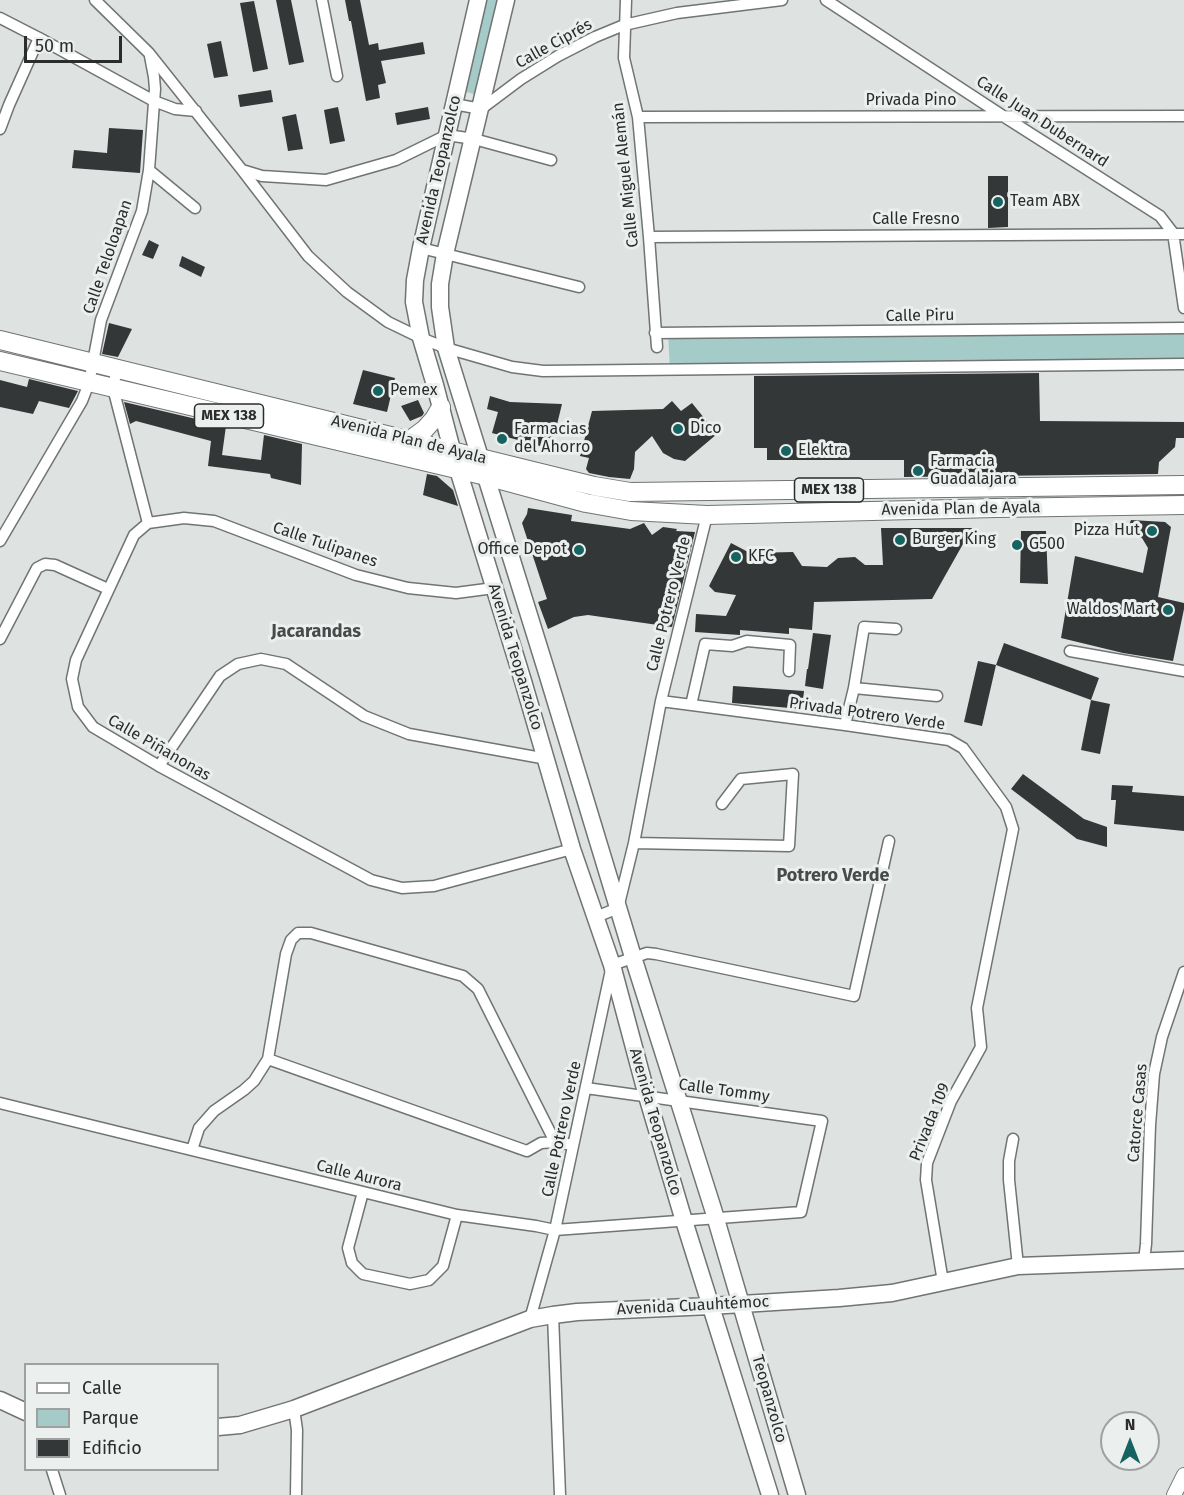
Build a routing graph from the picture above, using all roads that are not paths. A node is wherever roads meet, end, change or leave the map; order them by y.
1 (95, 0) edge
2 (322, 0) edge
3 (478, 0) edge
4 (506, 0) edge
5 (626, 0) edge
6 (782, 0) edge
7 (826, 0) edge
8 (0, 18) edge
9 (624, 25) junction
10 (39, 38) junction
11 (149, 53) junction
12 (337, 76) dead end
13 (154, 101) junction
14 (454, 104) junction
15 (481, 109) junction
16 (196, 111) junction
17 (1003, 116) junction
18 (1184, 116) edge
19 (638, 117) junction
20 (0, 129) edge
21 (447, 135) junction
22 (474, 139) junction
23 (551, 160) dead end
24 (150, 170) junction
25 (242, 170) junction
26 (195, 208) dead end
27 (1179, 234) edge
28 (649, 237) junction
29 (421, 248) junction
30 (446, 254) junction
31 (579, 287) dead end
32 (1184, 308) edge
33 (1184, 328) edge
34 (655, 333) junction
35 (421, 338) junction
36 (0, 340) edge
37 (446, 348) junction
38 (657, 348) dead end
39 (0, 362) edge
40 (93, 363) junction
41 (1184, 364) edge
42 (117, 368) junction
43 (89, 383) junction
44 (113, 388) junction
45 (441, 407) junction
46 (410, 440) junction
47 (452, 450) junction
48 (479, 457) junction
49 (458, 469) junction
50 (486, 476) junction
51 (1184, 485) edge
52 (1184, 505) edge
53 (706, 514) junction
54 (148, 523) junction
55 (0, 541) edge
56 (494, 588) junction
57 (108, 589) junction
58 (896, 629) dead end
59 (0, 639) edge
60 (1070, 651) dead end
61 (789, 671) dead end
62 (1184, 671) edge
63 (547, 673) junction
64 (523, 681) junction
65 (854, 688) junction
66 (936, 696) dead end
67 (661, 701) junction
68 (692, 705) junction
69 (845, 724) junction
70 (546, 759) junction
71 (159, 766) junction
72 (722, 804) dead end
73 (889, 841) dead end
74 (634, 843) junction
75 (572, 849) junction
76 (618, 908) junction
77 (596, 917) junction
78 (633, 957) junction
79 (612, 965) junction
80 (1184, 972) edge
81 (981, 1047) joint
82 (268, 1059) junction
83 (586, 1088) junction
84 (646, 1096) junction
85 (679, 1100) junction
86 (0, 1103) edge
87 (822, 1121) joint
88 (1013, 1138) dead end
89 (555, 1142) junction
90 (573, 1145) junction
91 (192, 1150) junction
92 (363, 1192) junction
93 (457, 1215) junction
94 (716, 1218) junction
95 (684, 1221) junction
96 (555, 1230) junction
97 (1144, 1260) junction
98 (1184, 1260) edge
99 (1018, 1266) junction
100 (943, 1282) junction
101 (742, 1304) junction
102 (710, 1306) junction
103 (553, 1315) junction
104 (530, 1319) junction
105 (0, 1400) edge
106 (294, 1408) junction
107 (24, 1411) edge
108 (219, 1427) edge
109 (52, 1471) edge
110 (1184, 1475) edge
111 (60, 1495) edge
112 (296, 1495) edge
113 (560, 1495) edge
114 (770, 1495) edge
115 (797, 1495) edge
116 (1173, 1495) edge

1 - 11 street
2 - 12 street
3 - 14 main road, Avenida Teopanzolco
4 - 15 main road, Avenida Teopanzolco
5 - 9 street, Calle Miguel Alemán
6 - 9 street, Calle Ciprés
7 - 17 street, Calle Juan Dubernard
8 - 10 street
9 - 15 street, Calle Ciprés
9 - 19 street, Calle Miguel Alemán
10 - 13 street
10 - 20 street
11 - 13 street, Calle Teloloapan
11 - 16 street
13 - 16 street
13 - 24 street, Calle Teloloapan
14 - 15 street
14 - 21 main road, Avenida Teopanzolco
15 - 22 main road, Avenida Teopanzolco
16 - 25 street
17 - 18 street, Privada Pino
17 - 19 street, Privada Pino
17 - 27 street, Calle Juan Dubernard
19 - 28 street, Calle Miguel Alemán
21 - 22 street
21 - 25 street
21 - 29 main road, Avenida Teopanzolco
22 - 23 street
22 - 30 main road, Avenida Teopanzolco
24 - 26 street
24 - 40 street, Calle Teloloapan
25 - 35 street
27 - 28 street, Calle Fresno
27 - 32 street
28 - 34 street, Calle Miguel Alemán
29 - 30 street
29 - 35 main road, Avenida Teopanzolco
30 - 31 street
30 - 37 main road, Avenida Teopanzolco
33 - 34 street, Calle Piru
34 - 38 street, Calle Miguel Alemán
35 - 37 street
35 - 45 main road, Avenida Teopanzolco
36 - 40 main road, Avenida Plan de Ayala / MEX 138
37 - 41 street
37 - 48 main road, Avenida Teopanzolco
39 - 43 main road, Avenida Plan de Ayala / MEX 138
40 - 42 main road, Avenida Plan de Ayala / MEX 138
40 - 43 street, Calle Teloloapan
42 - 44 street
42 - 46 main road, Avenida Plan de Ayala / MEX 138
43 - 44 main road, Avenida Plan de Ayala / MEX 138
43 - 55 street, Calle Teloloapan
44 - 49 main road, Avenida Plan de Ayala / MEX 138
44 - 54 street
45 - 46 main road
45 - 47 main road, Avenida Teopanzolco
46 - 47 main road, Avenida Plan de Ayala / MEX 138
47 - 48 main road, Avenida Plan de Ayala / MEX 138
47 - 49 main road, Avenida Teopanzolco
48 - 50 main road, Avenida Teopanzolco
48 - 51 main road, Avenida Plan de Ayala / MEX 138
49 - 50 main road, Avenida Plan de Ayala / MEX 138
49 - 56 main road, Avenida Teopanzolco
50 - 53 main road, Avenida Plan de Ayala / MEX 138
50 - 63 main road, Avenida Teopanzolco
52 - 53 main road, Avenida Plan de Ayala / MEX 138
53 - 67 street, Calle Potrero Verde
54 - 56 street, Calle Tulipanes
54 - 57 street, Calle Piñanonas
56 - 64 main road, Avenida Teopanzolco
57 - 59 street
57 - 71 street, Calle Piñanonas
58 - 65 street
60 - 62 street
61 - 68 street
63 - 64 main road
63 - 76 main road, Avenida Teopanzolco
64 - 70 main road, Avenida Teopanzolco
65 - 66 street
65 - 69 street
67 - 68 street
67 - 74 street, Calle Potrero Verde
68 - 69 street, Privada Potrero Verde
69 - 81 street, Privada Potrero Verde
70 - 71 street
70 - 75 main road, Avenida Teopanzolco
71 - 75 street, Calle Piñanonas
72 - 74 street
73 - 78 street
74 - 76 street, Calle Potrero Verde
75 - 77 main road, Avenida Teopanzolco
76 - 77 street
76 - 78 main road, Avenida Teopanzolco
77 - 79 main road, Avenida Teopanzolco
78 - 79 street
78 - 85 main road, Avenida Teopanzolco
79 - 83 street, Calle Potrero Verde
79 - 84 main road, Avenida Teopanzolco
80 - 97 street, Catorce Casas
81 - 100 street, Privada 109
82 - 89 street
82 - 89 street
82 - 91 street
83 - 84 street, Calle Tommy
83 - 90 street, Calle Potrero Verde
84 - 85 street, Calle Tommy
84 - 95 main road, Avenida Teopanzolco
85 - 87 street, Calle Tommy
85 - 94 main road, Avenida Teopanzolco
86 - 91 street, Calle Aurora
87 - 94 street, Calle Aurora
88 - 99 street
89 - 90 street
90 - 96 street, Calle Potrero Verde
91 - 92 street, Calle Aurora
92 - 93 street, Calle Aurora
92 - 93 street
93 - 96 street, Calle Aurora
94 - 95 street, Calle Aurora
94 - 101 main road, Avenida Teopanzolco
95 - 96 street, Calle Aurora
95 - 102 main road, Avenida Teopanzolco
96 - 104 street, Calle Potrero Verde
97 - 98 main road, Avenida Cuauhtémoc
97 - 99 main road, Avenida Cuauhtémoc
99 - 100 main road, Avenida Cuauhtémoc
100 - 101 main road, Avenida Cuauhtémoc
101 - 102 main road, Avenida Cuauhtémoc
101 - 115 main road, Teopanzolco
102 - 103 main road, Avenida Cuauhtémoc
102 - 114 main road, Teopanzolco
103 - 104 main road, Avenida Cuauhtémoc
103 - 113 street
104 - 106 main road, Avenida Cuauhtémoc
105 - 107 main road
106 - 108 main road, Avenida Cuauhtémoc
106 - 112 street
109 - 111 street
110 - 116 street

